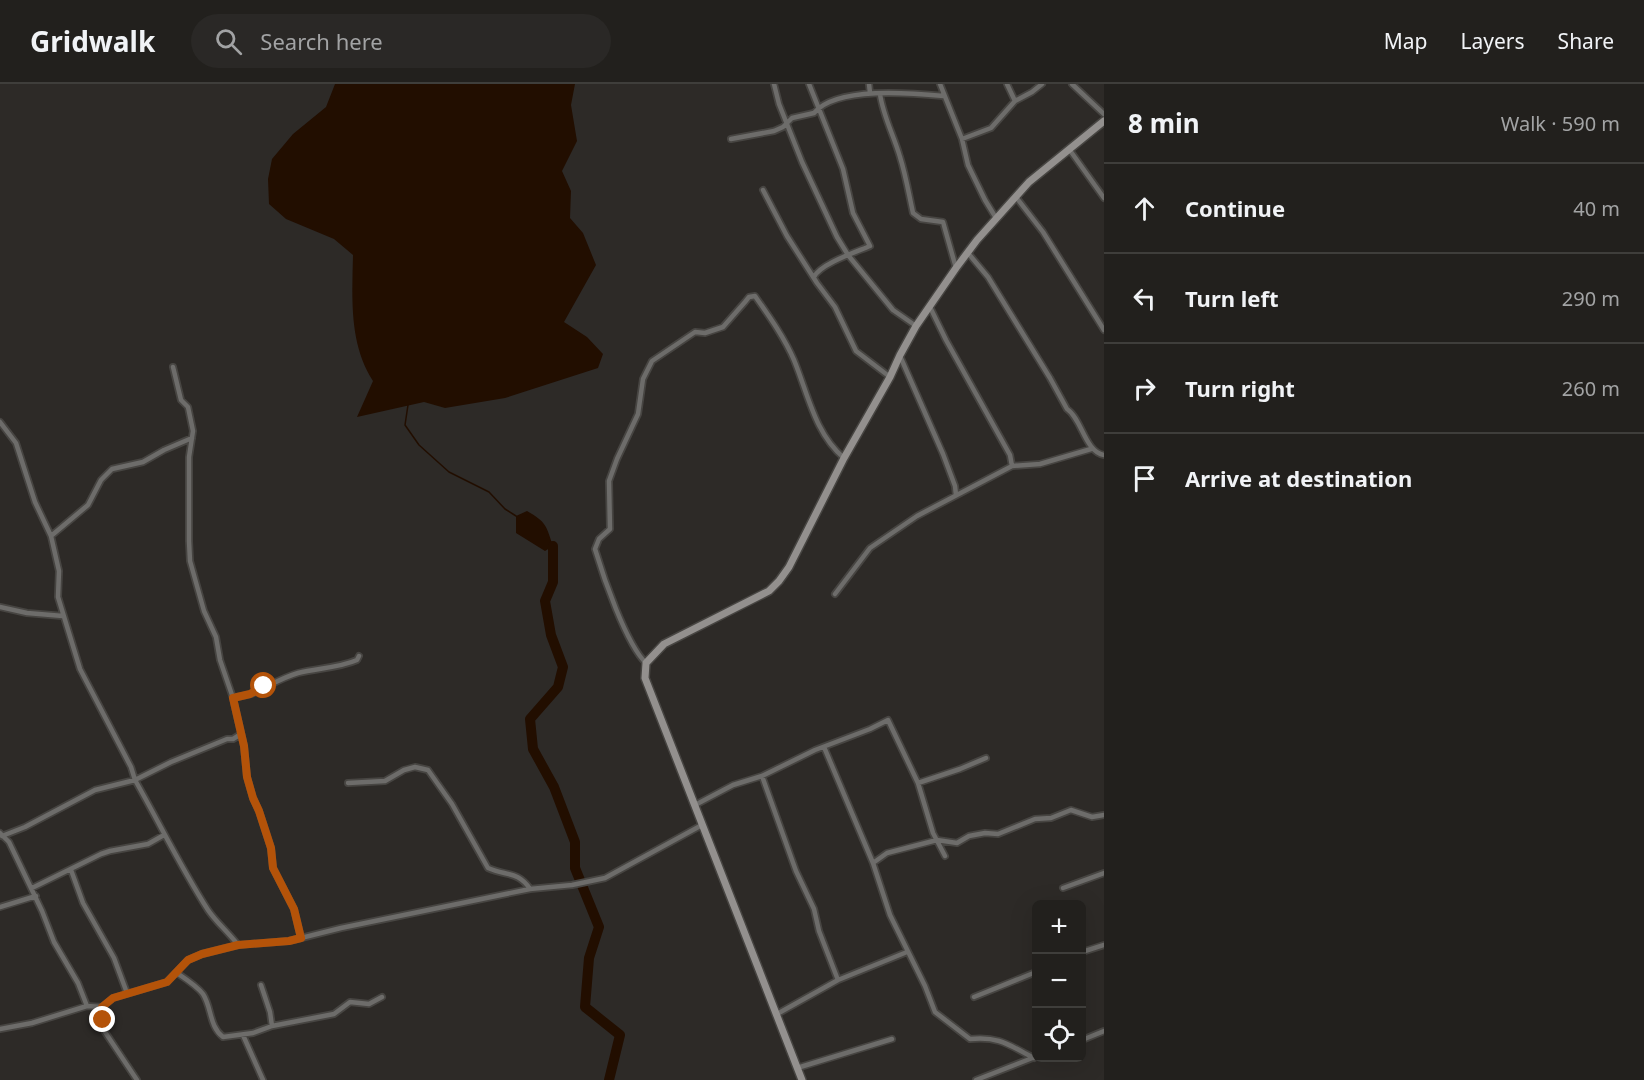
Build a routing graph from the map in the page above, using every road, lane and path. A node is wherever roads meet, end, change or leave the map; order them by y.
1 (774, 84) edge
2 (809, 84) edge
3 (869, 84) edge
4 (940, 84) edge
5 (1007, 84) edge
6 (1042, 84) edge
7 (1072, 84) edge
8 (870, 93) junction
9 (880, 94) junction
10 (944, 96) junction
11 (1015, 101) junction
12 (819, 106) junction
13 (1104, 114) edge
14 (787, 121) junction
15 (1104, 121) edge
16 (731, 139) dead end
17 (962, 139) junction
18 (1069, 149) junction
19 (763, 190) dead end
20 (1016, 197) junction
21 (1104, 198) edge
22 (996, 218) junction
23 (968, 253) junction
24 (848, 255) junction
25 (956, 268) junction
26 (814, 277) junction
27 (930, 307) junction
28 (916, 326) junction
29 (1104, 330) edge
30 (900, 355) junction
31 (173, 367) dead end
32 (890, 377) junction
33 (0, 422) edge
34 (192, 438) junction
35 (1091, 449) junction
36 (1104, 455) edge
37 (844, 458) junction
38 (1012, 465) junction
39 (956, 495) junction
40 (51, 536) junction
41 (835, 594) dead end
42 (0, 607) edge
43 (63, 616) junction
44 (359, 656) dead end
45 (646, 663) junction
46 (233, 698) junction
47 (241, 734) junction
48 (824, 747) junction
49 (986, 758) dead end
50 (762, 776) junction
51 (135, 780) junction
52 (348, 783) dead end
53 (918, 783) junction
54 (695, 805) junction
55 (1104, 815) edge
56 (702, 825) junction
57 (1, 834) edge
58 (164, 835) junction
59 (937, 840) junction
60 (945, 856) dead end
61 (873, 864) junction
62 (71, 870) junction
63 (1104, 873) edge
64 (32, 888) junction
65 (1063, 888) dead end
66 (530, 889) junction
67 (36, 896) junction
68 (0, 907) edge
69 (301, 938) junction
70 (238, 945) junction
71 (1104, 945) edge
72 (1086, 951) edge
73 (907, 952) junction
74 (177, 973) junction
75 (1032, 974) edge
76 (838, 980) junction
77 (261, 985) dead end
78 (127, 993) junction
79 (382, 997) dead end
80 (974, 997) dead end
81 (87, 1006) junction
82 (102, 1007) junction
83 (777, 1014) junction
84 (272, 1026) junction
85 (0, 1029) edge
86 (1104, 1031) edge
87 (243, 1035) junction
88 (1086, 1038) edge
89 (892, 1039) dead end
90 (1032, 1056) edge
91 (1032, 1059) edge
92 (797, 1068) junction
93 (137, 1080) edge
94 (263, 1080) edge
95 (802, 1080) edge
96 (976, 1080) edge

1 - 14 street
2 - 12 street
3 - 8 street
4 - 10 street
5 - 11 street
6 - 11 street
7 - 13 street
8 - 9 street
8 - 12 street
9 - 10 street
9 - 25 street
10 - 17 street
11 - 17 street
12 - 14 street
12 - 24 street
14 - 16 street
14 - 24 street
15 - 18 street
17 - 22 street
18 - 20 street
18 - 21 street
19 - 26 street
20 - 22 street
20 - 29 street
22 - 23 street
23 - 25 street
23 - 35 street
24 - 26 street
24 - 28 street
25 - 27 street
26 - 32 street
27 - 28 street
27 - 38 street
28 - 30 street
30 - 32 street
30 - 39 street
31 - 34 street
32 - 37 street
33 - 40 street
34 - 40 street
34 - 46 street
35 - 36 street
35 - 38 street
37 - 45 street
37 - 45 street
38 - 39 street
39 - 41 street
40 - 43 street
42 - 43 street
43 - 51 street
44 - 46 street
45 - 54 street
46 - 47 street
47 - 51 street
47 - 69 street
48 - 50 street
48 - 53 street
48 - 61 street
49 - 53 street
50 - 54 street
50 - 76 street
51 - 57 street
51 - 58 street
52 - 66 street
53 - 59 street
54 - 56 street
55 - 59 street
56 - 66 street
56 - 83 street
57 - 64 street
58 - 62 street
58 - 70 street
59 - 60 street
59 - 61 street
61 - 73 street
62 - 64 street
62 - 78 street
63 - 65 street
64 - 67 street
66 - 69 street
67 - 68 street
67 - 81 street
69 - 70 street
70 - 74 street
71 - 72 street
73 - 76 street
73 - 90 street
74 - 78 street
74 - 87 street
75 - 80 street
76 - 83 street
77 - 84 street
78 - 82 street
79 - 84 street
81 - 82 street
81 - 85 street
82 - 93 street
83 - 92 street
84 - 87 street
86 - 88 street
87 - 94 street
89 - 92 street
91 - 96 street
92 - 95 street

